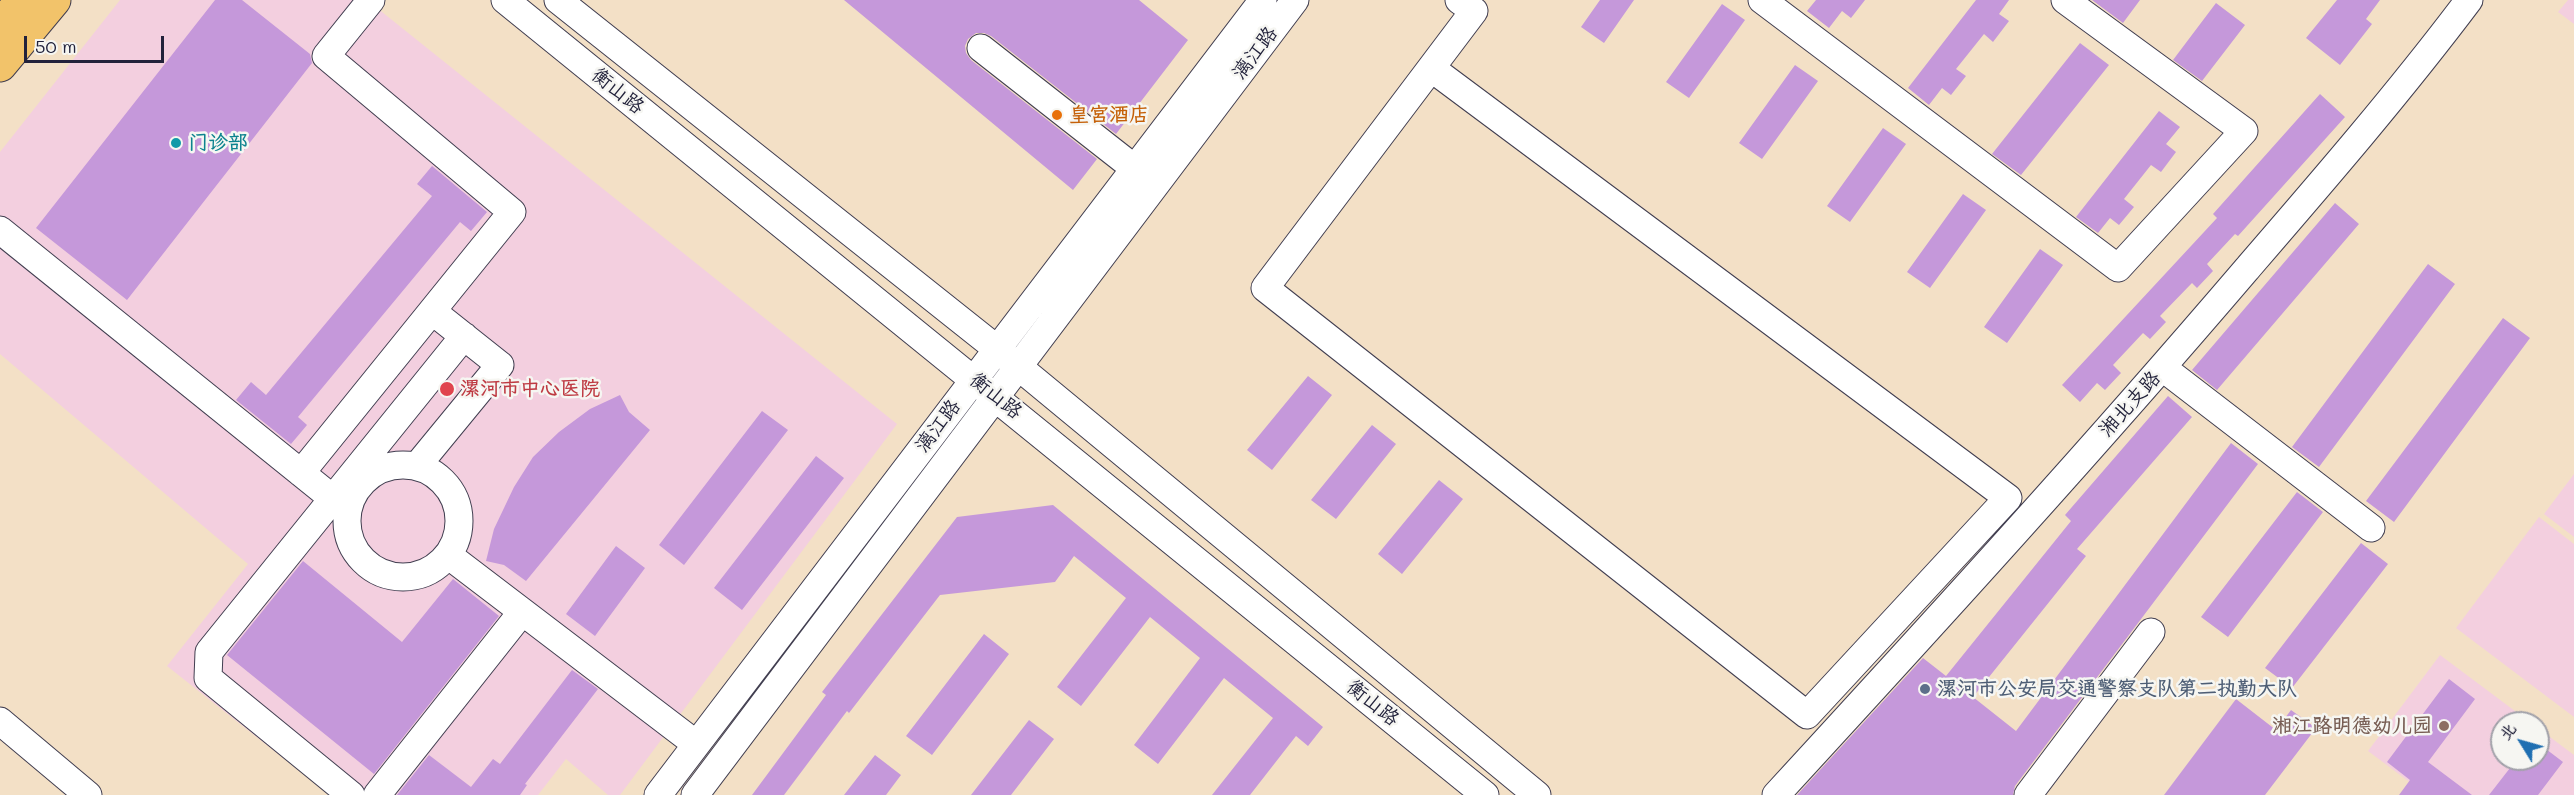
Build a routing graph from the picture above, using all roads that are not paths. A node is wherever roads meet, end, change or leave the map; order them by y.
1 (54, 0) edge
2 (371, 0) edge
3 (505, 0) edge
4 (558, 0) edge
5 (1263, 0) edge
6 (1295, 0) edge
7 (1459, 0) edge
8 (1762, 0) edge
9 (2065, 0) edge
10 (2469, 0) edge
11 (16, 17) edge
12 (981, 48) dead end
13 (0, 65) edge
14 (1431, 68) junction
15 (1135, 168) junction
16 (1156, 185) junction
17 (0, 230) edge
18 (432, 310) junction
19 (464, 336) junction
20 (997, 349) junction
21 (1019, 367) junction
22 (2163, 368) junction
23 (974, 379) junction
24 (997, 397) junction
25 (417, 466) junction
26 (301, 473) junction
27 (340, 504) junction
28 (2371, 528) dead end
29 (448, 555) junction
30 (522, 612) junction
31 (2151, 632) dead end
32 (0, 721) edge
33 (696, 744) junction
34 (88, 795) edge
35 (351, 795) edge
36 (377, 795) edge
37 (658, 795) edge
38 (695, 795) edge
39 (1485, 795) edge
40 (1537, 795) edge
41 (1776, 795) edge
42 (2028, 795) edge

1 - 11 main road
2 - 18 street
3 - 23 street, 衡山路
4 - 20 street, 衡山路
5 - 15 street, 漓江路
6 - 16 street, 漓江路
7 - 14 street
8 - 9 street
10 - 22 street, 湘北支路
11 - 13 main road
12 - 15 street
14 - 14 street
15 - 16 street
15 - 20 street, 漓江路
16 - 21 street, 漓江路
17 - 26 street
18 - 19 street
18 - 26 street
19 - 25 street
19 - 27 street
20 - 21 street, 衡山路
20 - 23 street, 漓江路
21 - 24 street, 漓江路
21 - 40 street, 衡山路
22 - 28 street
22 - 41 street, 湘北支路
23 - 24 street, 衡山路
23 - 33 street, 漓江路
24 - 38 street, 漓江路
24 - 39 street, 衡山路
25 - 27 street
25 - 29 street
26 - 27 street
27 - 29 street
27 - 35 street
29 - 30 street
30 - 33 street
30 - 36 street
31 - 42 street
32 - 34 street
33 - 37 street, 漓江路

